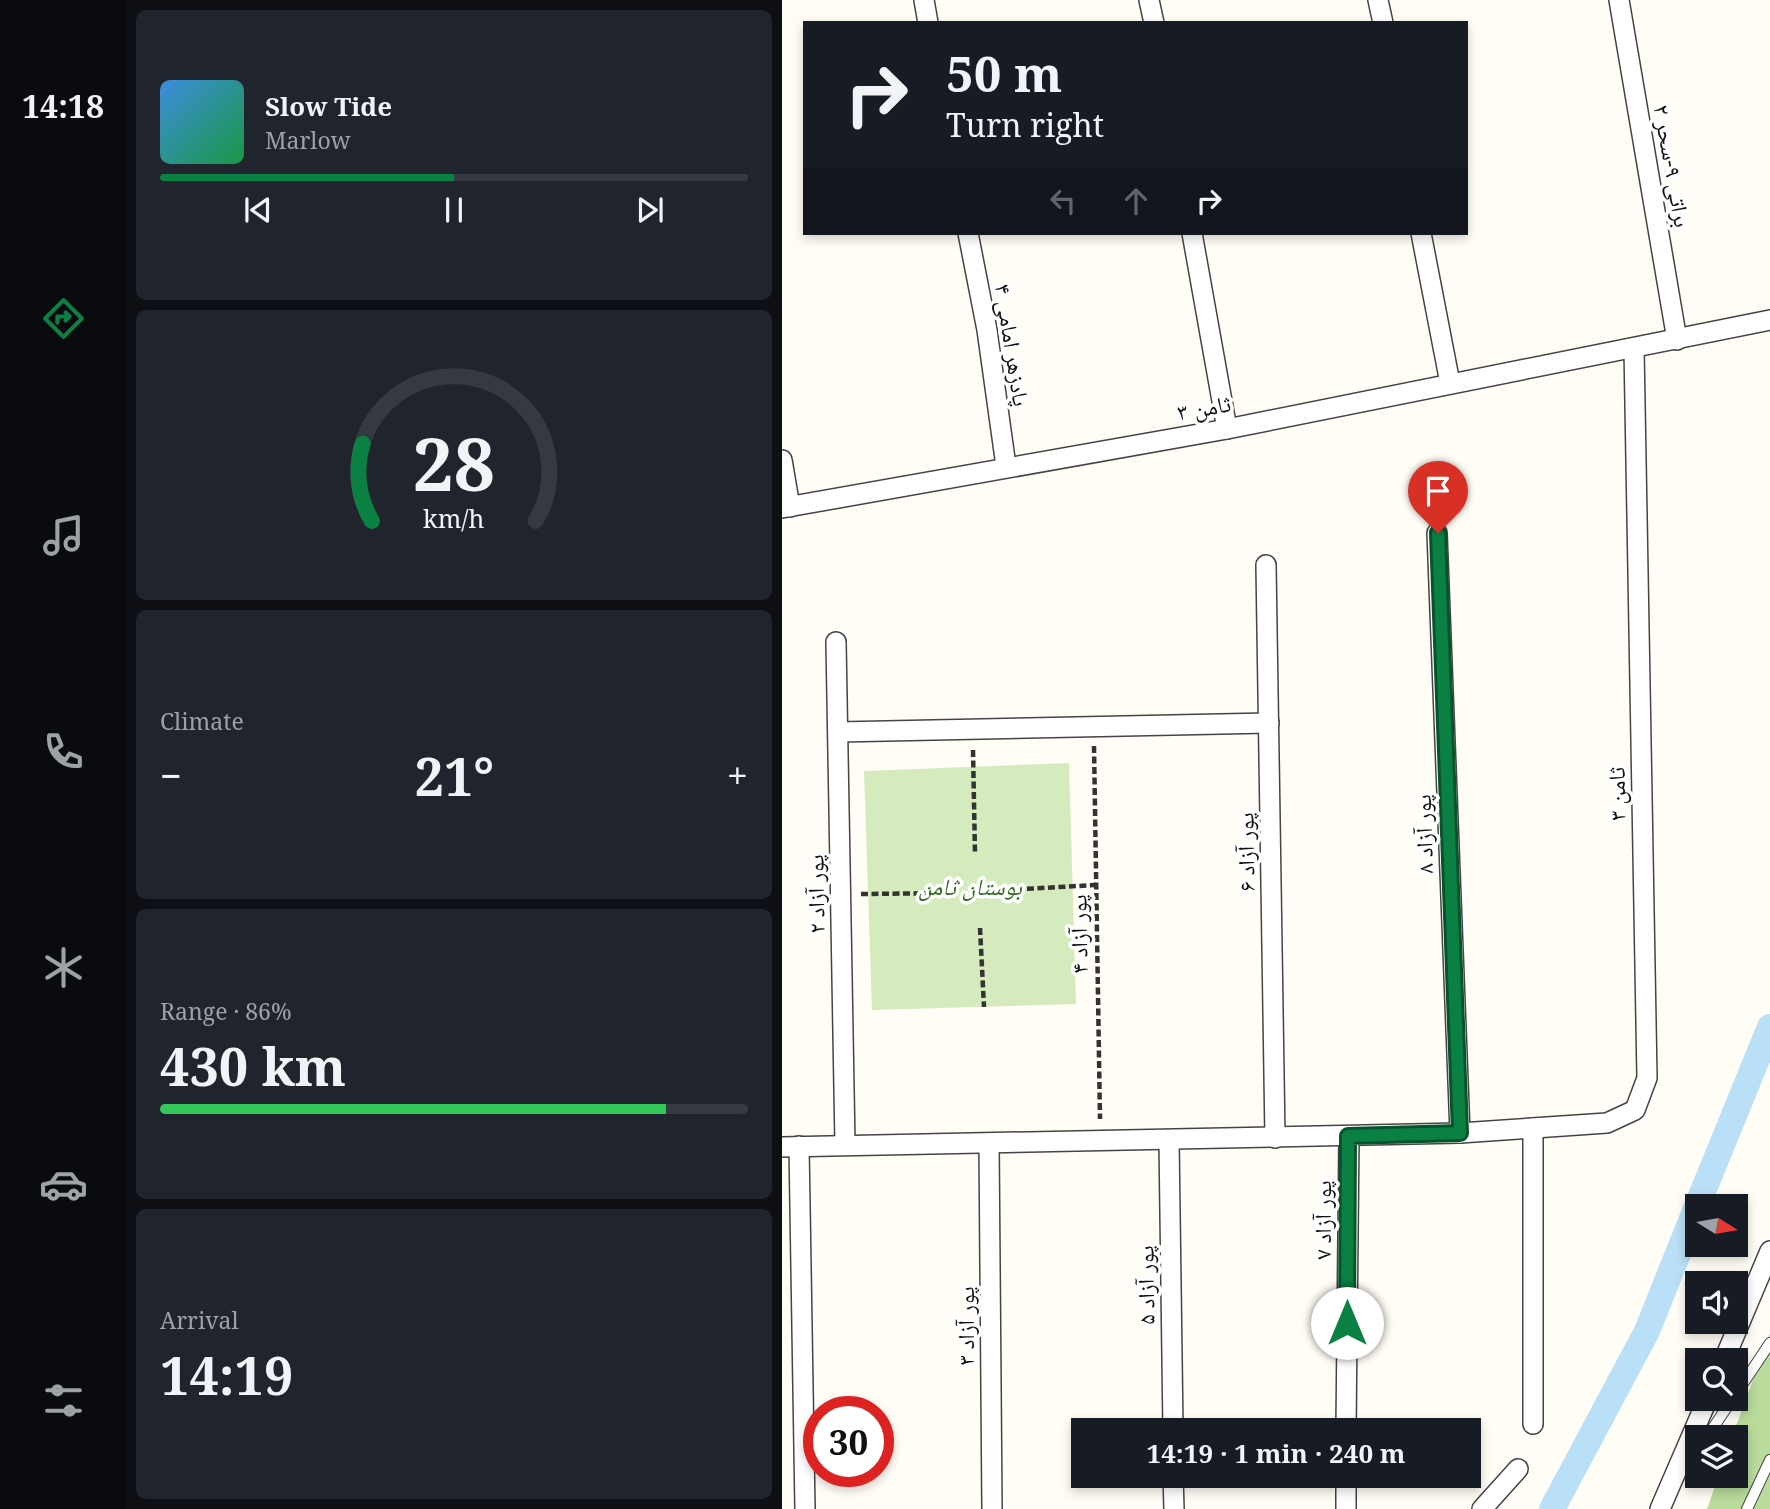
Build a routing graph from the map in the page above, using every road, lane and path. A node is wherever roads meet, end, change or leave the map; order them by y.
1 (924, 0) edge
2 (1150, 0) edge
3 (1378, 0) edge
4 (1619, 0) edge
5 (928, 21) edge
6 (1154, 21) edge
7 (1382, 21) edge
8 (968, 235) edge
9 (1192, 235) edge
10 (1421, 235) edge
11 (1770, 320) edge
12 (1677, 340) junction
13 (1634, 348) junction
14 (1450, 383) junction
15 (1227, 429) junction
16 (782, 460) edge
17 (1006, 466) junction
18 (786, 507) edge
19 (1438, 533) dead end
20 (1266, 565) dead end
21 (836, 642) dead end
22 (1269, 723) junction
23 (1093, 727) junction
24 (972, 729) junction
25 (838, 732) junction
26 (975, 854) dead end
27 (1096, 885) junction
28 (1006, 890) dead end
29 (951, 893) dead end
30 (841, 894) junction
31 (980, 928) dead end
32 (984, 1007) dead end
33 (1533, 1128) junction
34 (1460, 1133) junction
35 (1348, 1136) junction
36 (1276, 1138) junction
37 (1169, 1140) junction
38 (1100, 1141) junction
39 (989, 1143) junction
40 (845, 1145) junction
41 (791, 1146) edge
42 (1770, 1251) edge
43 (1770, 1343) edge
44 (1729, 1348) edge
45 (1748, 1375) edge
46 (1702, 1411) edge
47 (1173, 1418) edge
48 (1346, 1418) edge
49 (1533, 1424) dead end
50 (1770, 1460) edge
51 (1518, 1469) dead end
52 (1685, 1471) edge
53 (1173, 1488) edge
54 (1346, 1488) edge
55 (1662, 1506) edge
56 (805, 1509) edge
57 (992, 1509) edge
58 (1174, 1509) edge
59 (1346, 1509) edge
60 (1482, 1509) edge
61 (1747, 1509) edge

1 - 5 street
2 - 6 street
3 - 7 street
4 - 12 street, براتی ۹-سحر ۲
8 - 17 street, پادزهر امامی ۴
9 - 15 street
10 - 14 street
11 - 12 street, ثامن ۳
12 - 13 street, ثامن ۳
13 - 14 street, ثامن ۳
13 - 33 street, ثامن ۳
14 - 15 street, ثامن ۳
15 - 17 street, ثامن ۳
16 - 18 street
17 - 18 street, ثامن ۳
19 - 34 street, پور آزاد ۸
20 - 22 street, پور آزاد ۶
21 - 25 street, پور آزاد ۲
22 - 23 street
22 - 36 street, پور آزاد ۶
23 - 24 street
23 - 27 path, پور آزاد ۴
24 - 25 street
24 - 26 path
25 - 30 street, پور آزاد ۲
27 - 28 path
27 - 38 path, پور آزاد ۴
29 - 30 path
30 - 40 street, پور آزاد ۲
31 - 32 path
33 - 34 street
33 - 49 street
34 - 35 street
35 - 36 street
35 - 48 street, پور آزاد ۷
36 - 37 street
37 - 38 street
37 - 47 street, پور آزاد ۵
38 - 39 street
39 - 40 street
39 - 57 street, پور آزاد ۳
40 - 41 street
41 - 56 street
42 - 44 street
43 - 45 lane
46 - 55 street
50 - 61 lane
51 - 60 street
52 - 55 lane
53 - 58 street
54 - 59 street

